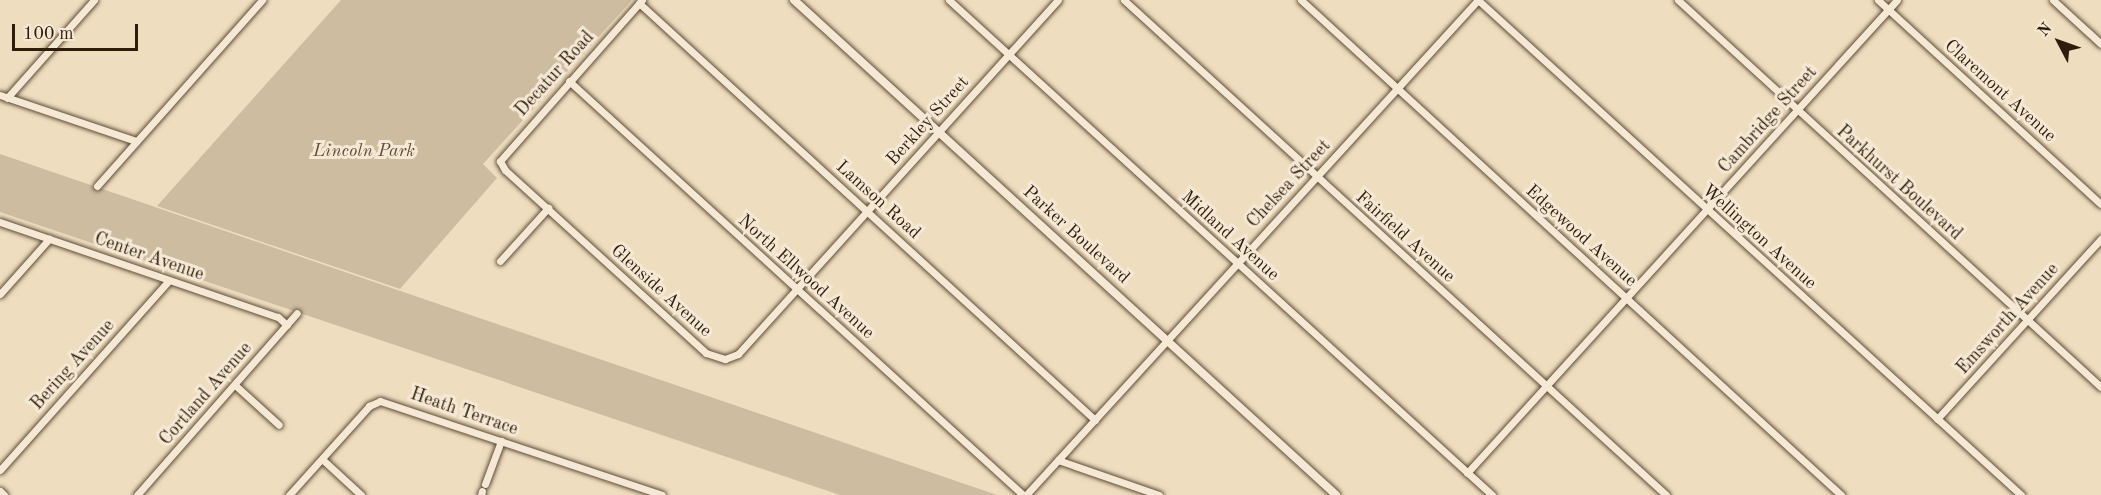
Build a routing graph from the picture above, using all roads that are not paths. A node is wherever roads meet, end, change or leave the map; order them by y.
1 (94, 0) edge
2 (262, 0) edge
3 (794, 0) edge
4 (949, 0) edge
5 (1058, 0) edge
6 (1124, 0) edge
7 (1301, 0) edge
8 (1478, 0) edge
9 (1678, 0) edge
10 (1878, 0) edge
11 (1898, 0) edge
12 (2053, 0) edge
13 (640, 2) edge
14 (1889, 10) junction
15 (2101, 44) edge
16 (1008, 54) junction
17 (569, 81) junction
18 (1397, 88) junction
19 (4, 97) edge
20 (1797, 110) junction
21 (938, 132) junction
22 (136, 141) junction
23 (506, 170) joint
24 (1317, 177) junction
25 (97, 186) dead end
26 (2101, 204) edge
27 (548, 208) junction
28 (1707, 209) junction
29 (867, 211) junction
30 (0, 222) edge
31 (49, 239) junction
32 (2101, 239) edge
33 (500, 261) dead end
34 (1237, 263) junction
35 (169, 280) junction
36 (796, 289) junction
37 (0, 294) edge
38 (1626, 297) junction
39 (297, 313) dead end
40 (2027, 320) junction
41 (287, 325) junction
42 (1167, 341) junction
43 (235, 385) junction
44 (1546, 386) junction
45 (2101, 387) edge
46 (1936, 419) junction
47 (1095, 420) junction
48 (279, 425) dead end
49 (501, 441) junction
50 (322, 459) junction
51 (1058, 460) junction
52 (0, 470) edge
53 (1467, 473) junction
54 (483, 490) edge
55 (0, 491) edge
56 (4, 495) edge
57 (137, 495) edge
58 (289, 495) edge
59 (361, 495) edge
60 (662, 495) edge
61 (1024, 495) edge
62 (1159, 495) edge
63 (1336, 495) edge
64 (1492, 495) edge
65 (1665, 495) edge
66 (1841, 495) edge
67 (2021, 495) edge

1 - 19 street
2 - 22 street
3 - 21 street, Parker Boulevard
4 - 16 street, Midland Avenue
5 - 16 street, Berkley Street
6 - 24 street, Fairfield Avenue
7 - 18 street, Edgewood Avenue
8 - 18 street, Chelsea Street
8 - 28 street, Wellington Avenue
9 - 20 street, Parkhurst Boulevard
10 - 14 street, Claremont Avenue
11 - 14 street, Cambridge Street
12 - 15 street
13 - 17 street, Decatur Road
13 - 29 street, Lamson Road
14 - 20 street, Cambridge Street
14 - 26 street, Claremont Avenue
16 - 21 street, Berkley Street
16 - 34 street, Midland Avenue
17 - 23 street, Decatur Road
17 - 36 street, North Ellwood Avenue
18 - 24 street, Chelsea Street
18 - 38 street, Edgewood Avenue
19 - 22 street
20 - 28 street, Cambridge Street
20 - 40 street, Parkhurst Boulevard
21 - 29 street, Berkley Street
21 - 42 street, Parker Boulevard
22 - 25 street
23 - 27 street, Glenside Avenue
24 - 34 street, Chelsea Street
24 - 44 street, Fairfield Avenue
27 - 33 street
27 - 36 street, Glenside Avenue
28 - 38 street, Cambridge Street
28 - 46 street, Wellington Avenue
29 - 36 street, Berkley Street
29 - 47 street, Lamson Road
30 - 31 street, Center Avenue
31 - 35 street, Center Avenue
31 - 37 street
32 - 40 street, Emsworth Avenue
34 - 42 street, Chelsea Street
34 - 53 street, Midland Avenue
35 - 41 street, Center Avenue
35 - 52 street, Bering Avenue
36 - 61 street, North Ellwood Avenue
38 - 44 street, Cambridge Street
38 - 66 street, Edgewood Avenue
39 - 41 street, Cortland Avenue
40 - 45 street, Parkhurst Boulevard
40 - 46 street, Emsworth Avenue
41 - 43 street, Cortland Avenue
42 - 47 street, Chelsea Street
42 - 63 street, Parker Boulevard
43 - 48 street
43 - 57 street, Cortland Avenue
44 - 53 street, Cambridge Street
44 - 65 street, Fairfield Avenue
46 - 67 street, Wellington Avenue
47 - 51 street, Chelsea Street
49 - 50 street, Heath Terrace
49 - 54 street
49 - 60 street, Heath Terrace
50 - 58 street, Heath Terrace
50 - 59 street
51 - 61 street, Chelsea Street
51 - 62 street
53 - 64 street, Midland Avenue
55 - 56 street

